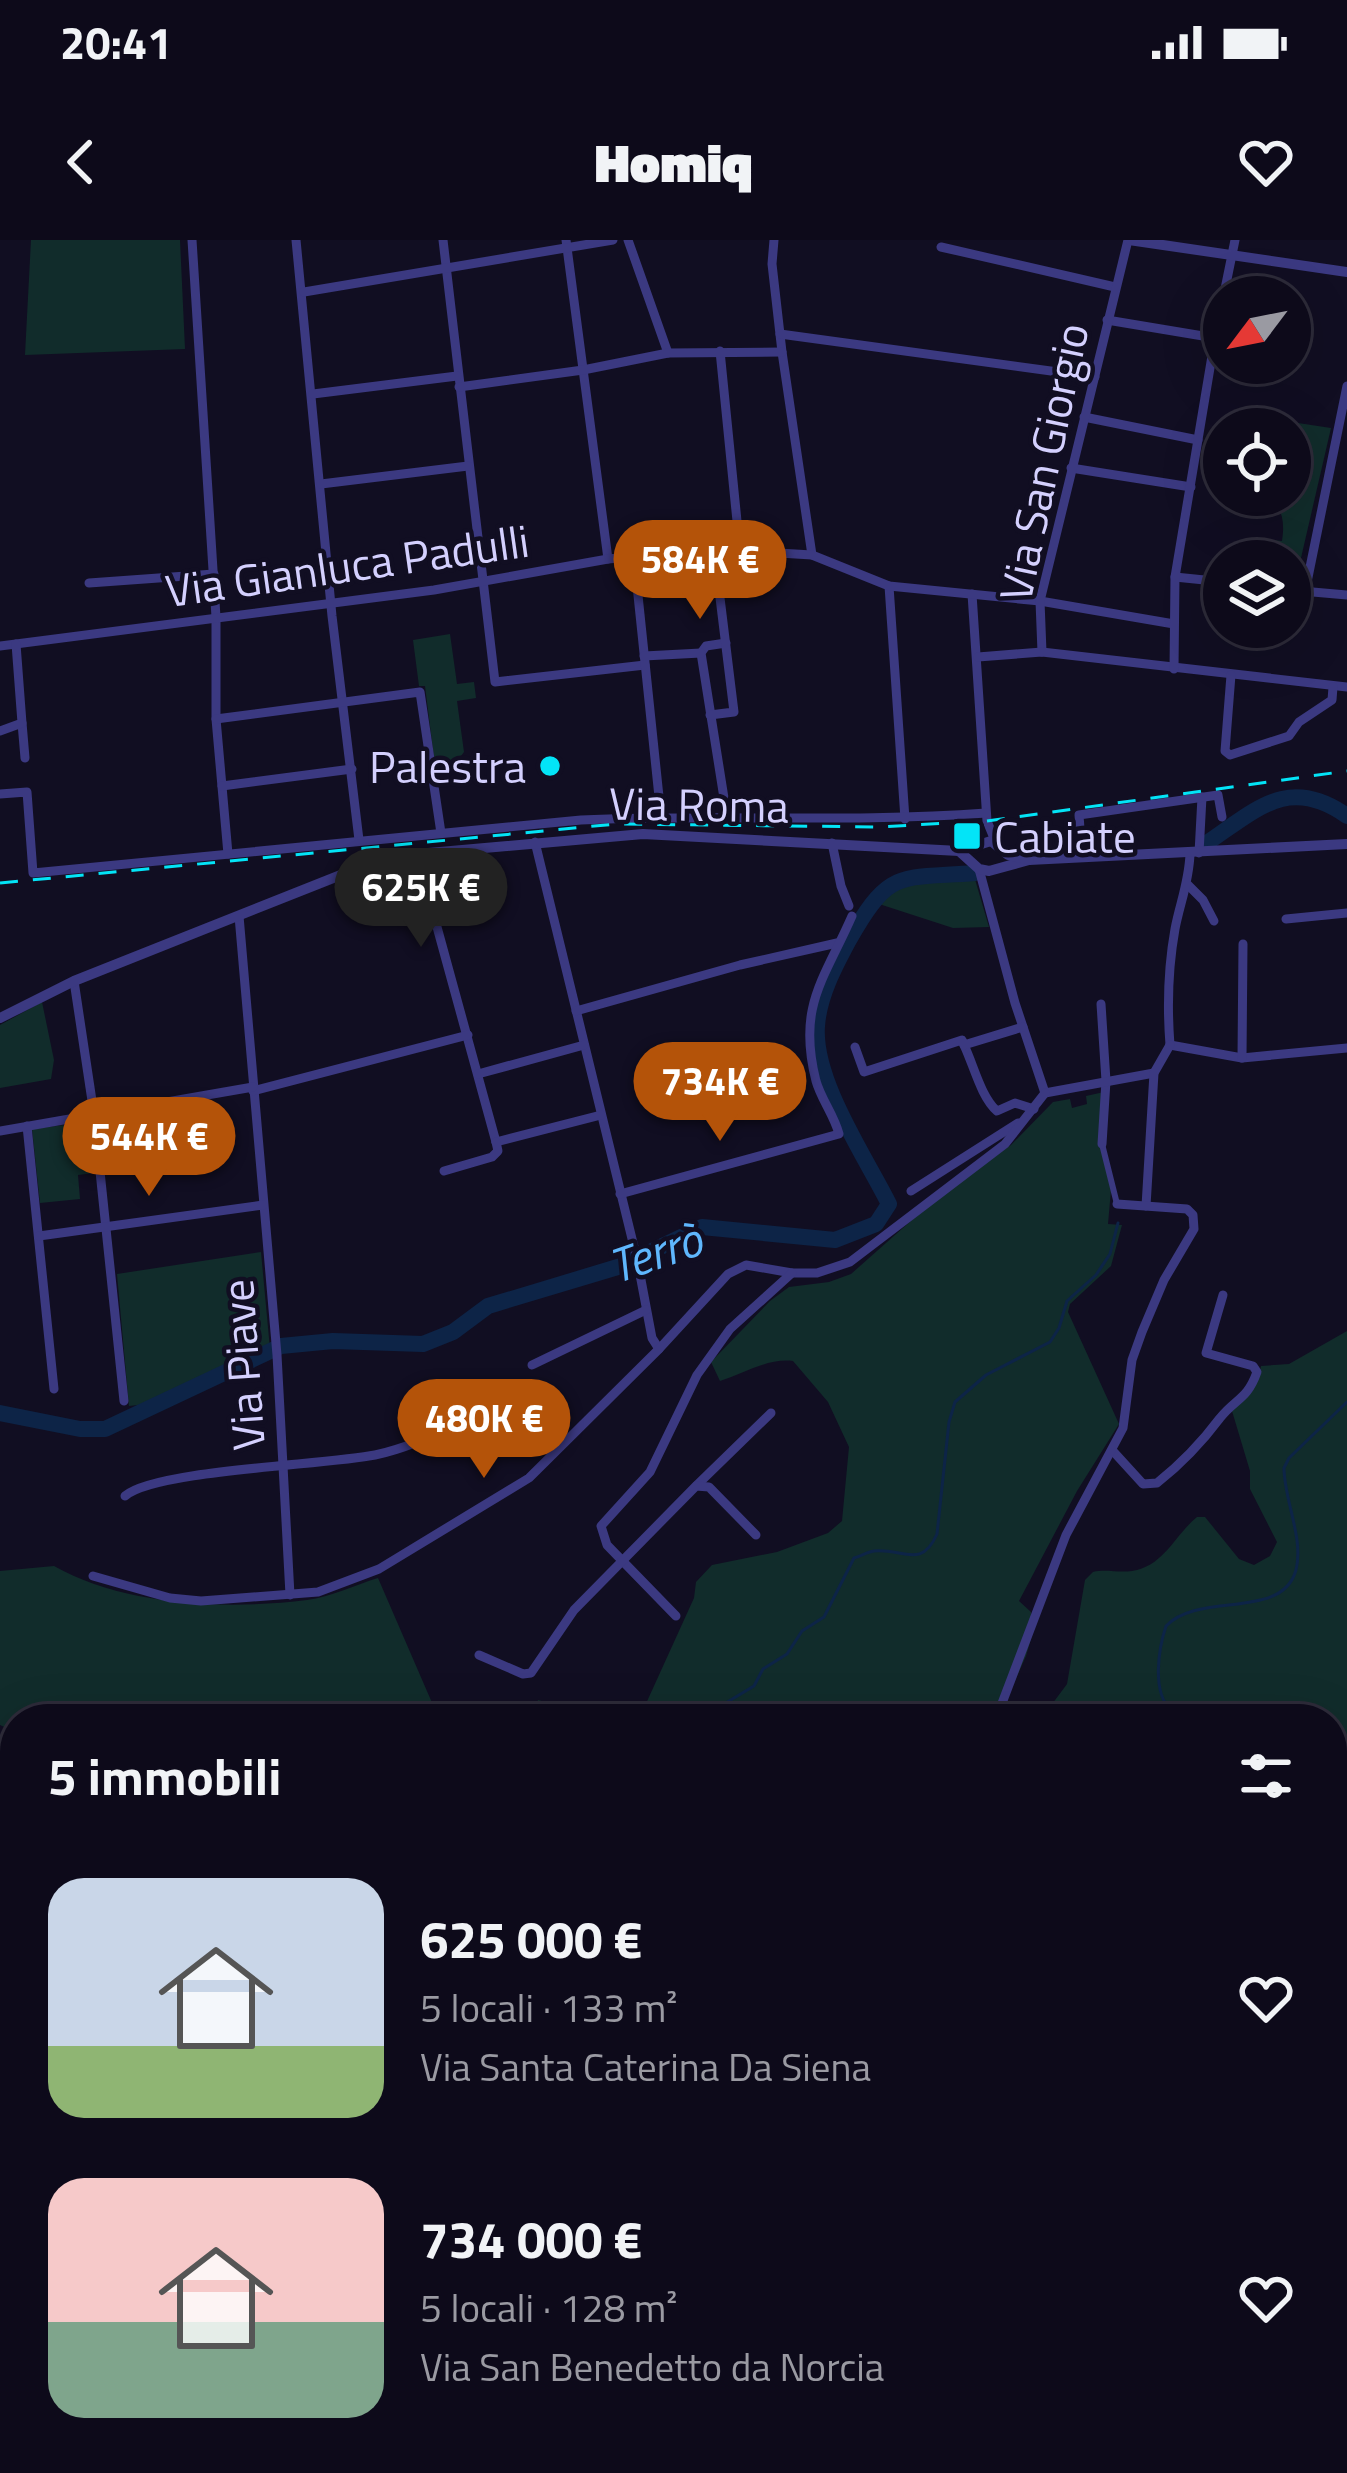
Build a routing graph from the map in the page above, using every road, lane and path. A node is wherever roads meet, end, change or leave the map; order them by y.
1 (192, 240) edge
2 (296, 240) edge
3 (443, 240) edge
4 (613, 240) edge
5 (628, 240) edge
6 (774, 240) edge
7 (1128, 240) edge
8 (1235, 240) edge
9 (566, 244) edge
10 (941, 247) dead end
11 (1233, 255) junction
12 (446, 268) junction
13 (1347, 272) edge
14 (1228, 276) edge
15 (1115, 287) junction
16 (304, 292) junction
17 (1106, 320) junction
18 (780, 334) junction
19 (1203, 336) edge
20 (720, 351) junction
21 (782, 352) junction
22 (668, 353) junction
23 (583, 370) junction
24 (1095, 377) junction
25 (458, 381) junction
26 (1207, 384) edge
27 (1347, 386) edge
28 (313, 394) junction
29 (1084, 417) junction
30 (1198, 440) junction
31 (468, 466) junction
32 (1071, 468) junction
33 (1330, 468) junction
34 (1347, 471) edge
35 (321, 484) junction
36 (1191, 487) junction
37 (714, 549) junction
38 (740, 551) junction
39 (812, 555) junction
40 (634, 556) junction
41 (608, 559) junction
42 (1311, 562) edge
43 (214, 574) junction
44 (1175, 577) junction
45 (1203, 580) edge
46 (482, 581) junction
47 (89, 583) dead end
48 (889, 586) junction
49 (1311, 593) edge
50 (972, 594) junction
51 (1347, 596) edge
52 (1040, 601) junction
53 (331, 602) junction
54 (216, 617) junction
55 (1174, 624) junction
56 (726, 643) junction
57 (16, 644) junction
58 (0, 646) edge
59 (704, 649) junction
60 (1042, 652) junction
61 (978, 657) junction
62 (645, 660) junction
63 (1174, 669) junction
64 (1231, 675) junction
65 (1333, 687) junction
66 (1347, 687) edge
67 (344, 703) junction
68 (710, 715) junction
69 (216, 719) junction
70 (22, 723) junction
71 (0, 731) edge
72 (25, 758) dead end
73 (352, 770) junction
74 (222, 786) junction
75 (0, 794) edge
76 (1202, 797) junction
77 (986, 813) junction
78 (661, 816) junction
79 (1222, 817) dead end
80 (727, 818) junction
81 (905, 819) junction
82 (987, 826) junction
83 (441, 833) junction
84 (359, 840) junction
85 (535, 842) junction
86 (832, 843) junction
87 (979, 843) junction
88 (1347, 844) edge
89 (999, 846) junction
90 (959, 851) junction
91 (228, 854) junction
92 (418, 854) junction
93 (1194, 854) junction
94 (1082, 856) junction
95 (1029, 860) junction
96 (976, 865) junction
97 (999, 866) junction
98 (1188, 885) junction
99 (1347, 913) edge
100 (239, 916) junction
101 (1286, 919) dead end
102 (1214, 921) dead end
103 (837, 943) junction
104 (1243, 944) dead end
105 (74, 981) junction
106 (1101, 1004) dead end
107 (576, 1011) junction
108 (0, 1018) edge
109 (1023, 1028) junction
110 (468, 1035) junction
111 (584, 1045) junction
112 (964, 1045) junction
113 (1170, 1045) junction
114 (855, 1047) dead end
115 (1347, 1048) edge
116 (1242, 1058) junction
117 (1154, 1072) junction
118 (478, 1074) junction
119 (1106, 1081) junction
120 (253, 1089) junction
121 (1045, 1093) junction
122 (1034, 1109) junction
123 (94, 1114) junction
124 (602, 1114) junction
125 (1023, 1121) junction
126 (27, 1126) junction
127 (0, 1131) edge
128 (496, 1142) junction
129 (1102, 1144) joint
130 (444, 1172) dead end
131 (911, 1191) dead end
132 (620, 1194) junction
133 (1117, 1204) joint
134 (263, 1205) junction
135 (1146, 1206) junction
136 (105, 1228) junction
137 (39, 1236) junction
138 (634, 1251) dead end
139 (638, 1264) dead end
140 (792, 1274) junction
141 (1223, 1295) dead end
142 (646, 1310) junction
143 (659, 1349) junction
144 (532, 1365) dead end
145 (54, 1389) dead end
146 (124, 1401) dead end
147 (771, 1413) dead end
148 (471, 1418) dead end
149 (1112, 1450) junction
150 (281, 1468) junction
151 (696, 1486) junction
152 (125, 1496) dead end
153 (756, 1534) dead end
154 (622, 1562) junction
155 (93, 1576) dead end
156 (290, 1594) junction
157 (676, 1616) dead end
158 (479, 1655) dead end
159 (1002, 1704) edge

1 - 43 street
2 - 16 street
3 - 12 street
4 - 9 street
5 - 22 street
6 - 18 street
7 - 11 street
7 - 15 street, Via San Giorgio
8 - 11 street
9 - 12 street
9 - 23 street
10 - 15 street, Via San Giorgio
11 - 13 street
11 - 14 street
12 - 16 street
12 - 25 street
15 - 17 street, Via San Giorgio
16 - 28 street
17 - 19 street
17 - 24 street, Via San Giorgio
18 - 21 street
18 - 24 street
20 - 21 street
20 - 22 street
20 - 38 street
21 - 39 street
22 - 23 street
23 - 25 street
23 - 41 street
24 - 29 street, Via San Giorgio
25 - 28 street
25 - 31 street
26 - 30 street
27 - 33 street
28 - 35 street
29 - 30 street
29 - 32 street, Via San Giorgio
30 - 36 street
31 - 35 street
31 - 46 street
32 - 36 street
32 - 52 street, Via San Giorgio
33 - 34 street
33 - 42 street
35 - 53 street
36 - 44 street
37 - 38 street, Via Gianluca Padulli
37 - 40 street, Via Gianluca Padulli
37 - 56 street
38 - 39 street, Via Gianluca Padulli
39 - 48 street, Via Gianluca Padulli
40 - 41 street, Via Gianluca Padulli
40 - 62 street
41 - 46 street, Via Gianluca Padulli
43 - 47 street
43 - 54 street
44 - 45 street
44 - 55 street
46 - 53 street, Via Gianluca Padulli
46 - 62 street
48 - 50 street, Via Gianluca Padulli
48 - 81 street
49 - 51 street
50 - 52 street, Via Gianluca Padulli
50 - 61 street
52 - 55 street, Via Gianluca Padulli
52 - 60 street, Via San Giorgio
53 - 54 street, Via Gianluca Padulli
53 - 67 street
54 - 57 street, Via Gianluca Padulli
54 - 69 street
55 - 63 street
56 - 59 street
56 - 68 street
57 - 58 street, Via Gianluca Padulli
57 - 70 street
59 - 62 street
59 - 68 street
60 - 61 street
60 - 63 street
61 - 77 street
62 - 78 street
63 - 64 street
64 - 65 street
64 - 65 street
65 - 66 street
67 - 69 street
67 - 73 street
67 - 83 street
68 - 80 street
69 - 74 street
70 - 71 street
70 - 72 street
73 - 74 street
73 - 84 street
74 - 91 street
75 - 91 street
76 - 79 street
76 - 93 street
76 - 94 street
77 - 81 street
77 - 82 street
78 - 80 street
78 - 83 street
80 - 81 street
82 - 87 street
82 - 89 street
83 - 84 street
84 - 91 street
85 - 86 street, Via Roma
85 - 92 street, Via Roma
85 - 107 street
86 - 90 street, Via Roma
86 - 103 street
87 - 89 street
87 - 90 street, Via Roma
87 - 96 street
88 - 93 street
89 - 95 street
89 - 97 street
90 - 96 street
92 - 100 street, Via Roma
92 - 110 street
93 - 94 street
93 - 98 street
94 - 95 street
95 - 97 street
96 - 97 street
96 - 109 street
98 - 102 street
98 - 113 street
99 - 101 street
100 - 105 street, Via Roma
100 - 120 street, Via Piave
103 - 107 street
103 - 132 street
104 - 116 street
105 - 108 street, Via Roma
105 - 123 street
106 - 119 street
107 - 111 street
109 - 112 street
109 - 121 street
110 - 118 street
110 - 120 street
111 - 118 street
111 - 124 street
112 - 114 street
112 - 122 street
113 - 116 street
113 - 117 street
115 - 116 street
117 - 119 street
117 - 135 street
118 - 128 street
119 - 121 street
119 - 129 street
120 - 123 street
120 - 134 street, Via Piave
121 - 122 street
122 - 125 street
123 - 126 street
123 - 136 street
124 - 128 street
124 - 132 street
125 - 131 street
125 - 140 street
126 - 127 street
126 - 137 street
128 - 130 street
129 - 133 street
132 - 138 street
133 - 135 street
134 - 136 street
134 - 150 street, Via Piave
135 - 149 street
136 - 137 street
136 - 146 street
137 - 145 street
139 - 142 street
140 - 143 street
140 - 154 street
141 - 149 street
142 - 143 street
142 - 144 street
143 - 156 street
147 - 151 street
148 - 150 street
149 - 159 street
150 - 152 street
150 - 156 street, Via Piave
151 - 153 street
151 - 154 street
154 - 157 street
154 - 158 street
155 - 156 street

